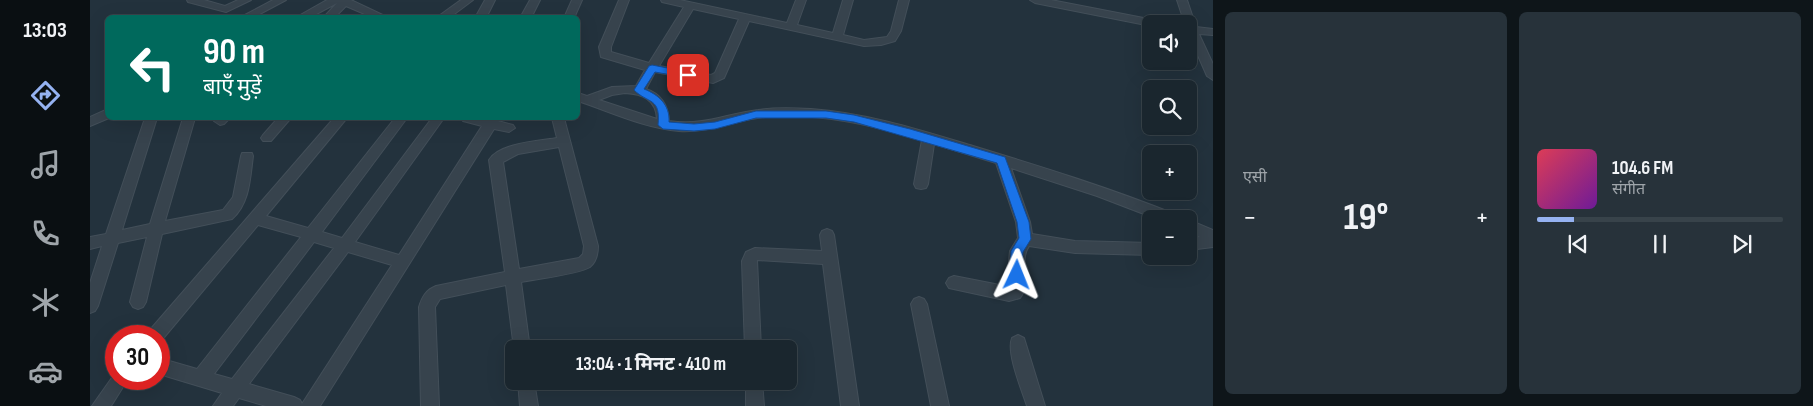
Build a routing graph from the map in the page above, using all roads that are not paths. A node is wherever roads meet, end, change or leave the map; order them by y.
1 (192, 0) edge
2 (246, 0) edge
3 (281, 0) edge
4 (341, 0) edge
5 (450, 0) edge
6 (490, 0) edge
7 (535, 0) edge
8 (577, 0) edge
9 (624, 0) edge
10 (666, 0) edge
11 (801, 0) edge
12 (848, 0) edge
13 (904, 0) edge
14 (1035, 0) edge
15 (1182, 0) edge
16 (465, 2) edge
17 (219, 3) edge
18 (690, 6) junction
19 (250, 15) dead end
20 (307, 15) edge
21 (330, 15) edge
22 (375, 15) edge
23 (446, 15) edge
24 (482, 15) edge
25 (527, 15) edge
26 (570, 15) edge
27 (1186, 15) edge
28 (745, 18) junction
29 (1142, 21) edge
30 (792, 28) junction
31 (1197, 31) edge
32 (1213, 32) edge
33 (837, 37) junction
34 (1197, 44) edge
35 (652, 68) junction
36 (1213, 76) edge
37 (639, 90) junction
38 (583, 98) edge
39 (105, 114) edge
40 (150, 120) edge
41 (188, 120) edge
42 (283, 120) edge
43 (339, 120) edge
44 (399, 120) edge
45 (437, 120) edge
46 (492, 120) edge
47 (558, 120) edge
48 (90, 122) edge
49 (663, 125) junction
50 (509, 128) dead end
51 (267, 138) dead end
52 (929, 138) junction
53 (564, 142) junction
54 (247, 156) dead end
55 (1002, 160) junction
56 (921, 184) dead end
57 (1151, 210) edge
58 (255, 218) junction
59 (156, 229) junction
60 (1197, 229) edge
61 (827, 235) dead end
62 (310, 236) junction
63 (1213, 236) edge
64 (112, 239) junction
65 (1025, 239) junction
66 (1213, 241) edge
67 (90, 243) edge
68 (1197, 243) edge
69 (345, 244) junction
70 (1142, 249) edge
71 (830, 258) junction
72 (402, 262) junction
73 (513, 276) junction
74 (954, 283) dead end
75 (138, 302) dead end
76 (919, 304) dead end
77 (90, 306) edge
78 (163, 325) edge
79 (521, 340) edge
80 (753, 340) edge
81 (1018, 343) dead end
82 (170, 369) edge
83 (201, 378) junction
84 (236, 388) junction
85 (111, 390) edge
86 (527, 390) edge
87 (754, 390) edge
88 (99, 405) edge
89 (222, 406) edge
90 (294, 406) edge
91 (310, 406) edge
92 (430, 406) edge
93 (529, 406) edge
94 (755, 406) edge
95 (850, 406) edge
96 (940, 406) edge
97 (1036, 406) edge

1 - 17 street
2 - 17 street
3 - 19 street
4 - 20 street
4 - 21 street
4 - 22 street
5 - 16 street
6 - 24 street
7 - 25 street
8 - 26 street
9 - 35 street
10 - 18 street
11 - 30 street
12 - 33 street
13 - 33 street
14 - 29 street
15 - 27 street
16 - 23 street
18 - 28 street
18 - 35 street
28 - 30 street
28 - 35 street
30 - 33 street
31 - 32 street
34 - 36 street
35 - 37 street
37 - 38 street
37 - 49 street
38 - 49 street
39 - 48 street
40 - 64 street
41 - 59 street
42 - 51 street
43 - 58 street
44 - 62 street
45 - 69 street
46 - 50 street
46 - 72 street
47 - 53 street
49 - 52 street
52 - 55 street
52 - 56 street
53 - 73 street
53 - 73 street
54 - 59 street
55 - 57 street
55 - 65 street
58 - 62 street
58 - 78 street
59 - 64 street
59 - 75 street
60 - 63 street
61 - 71 street
62 - 69 street
62 - 83 street
64 - 67 street
64 - 77 street
65 - 70 street
65 - 74 street
66 - 68 street
69 - 72 street
69 - 84 street
71 - 80 street
71 - 95 street
72 - 91 street
73 - 79 street
73 - 92 street
76 - 96 street
81 - 97 street
82 - 83 street
83 - 84 street
84 - 89 street
84 - 90 street
85 - 88 street
86 - 93 street
87 - 94 street

